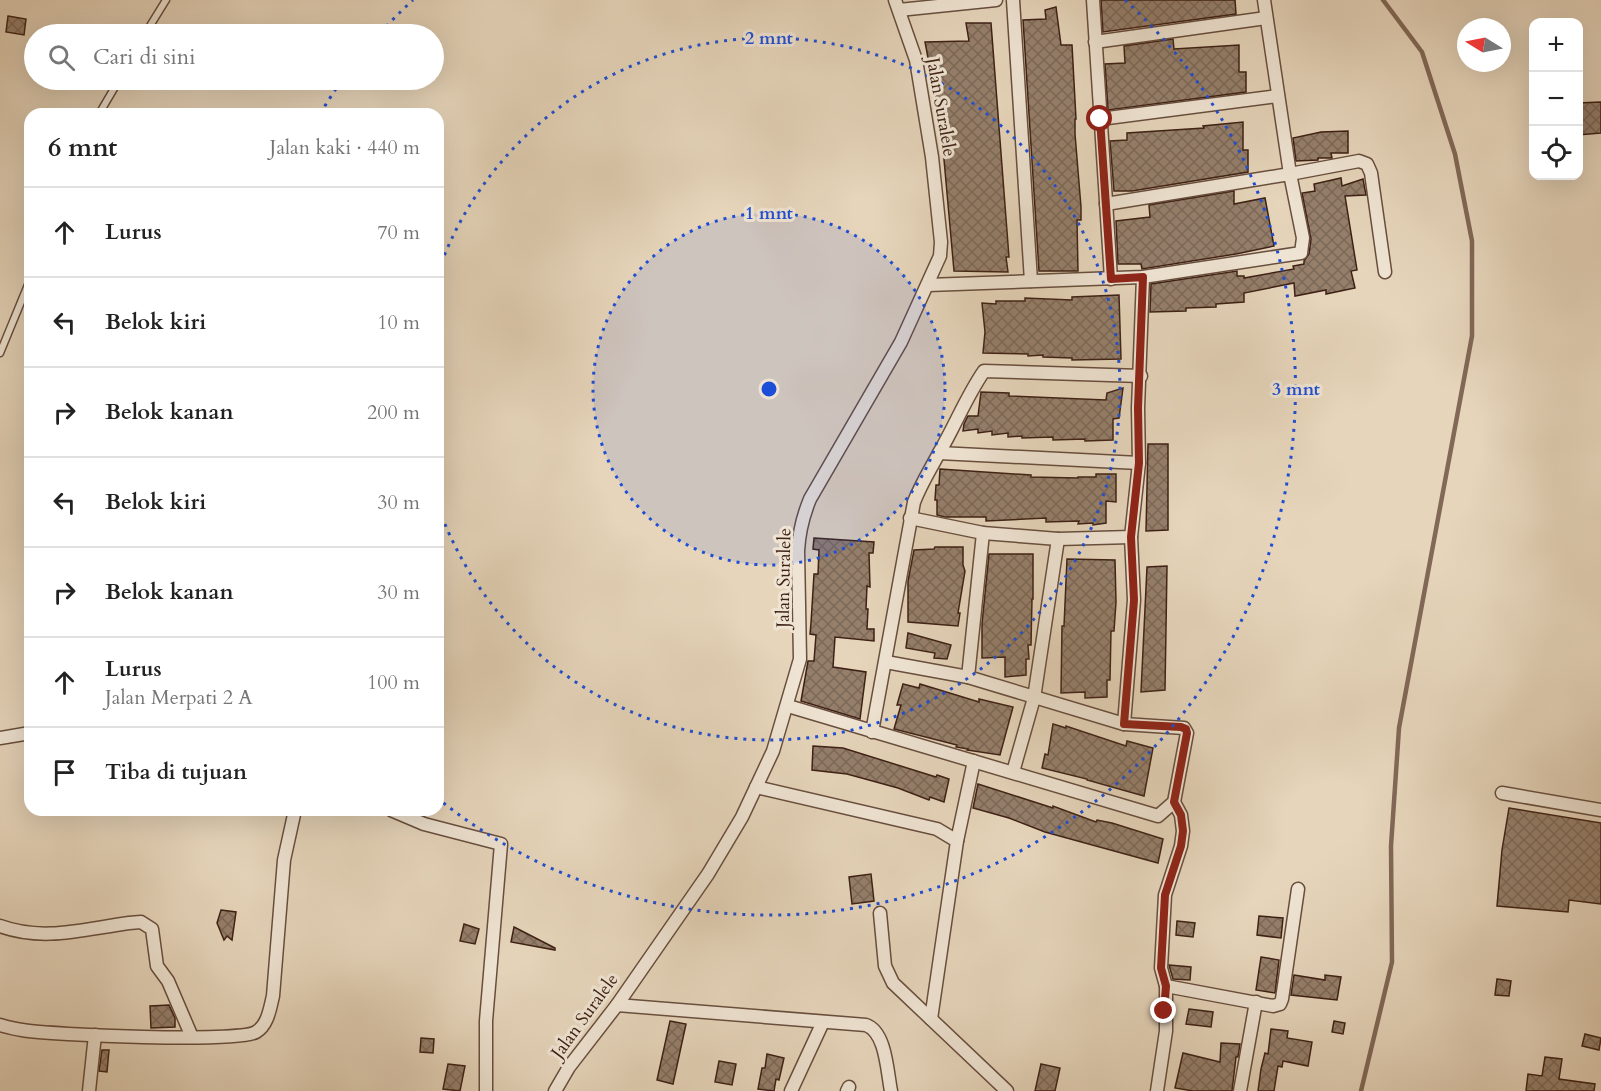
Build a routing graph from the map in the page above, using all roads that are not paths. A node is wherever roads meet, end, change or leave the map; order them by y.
1 (166, 0) edge
2 (996, 0) edge
3 (1013, 0) edge
4 (1093, 0) edge
5 (1263, 0) edge
6 (950, 2) edge
7 (897, 5) edge
8 (1266, 18) junction
9 (152, 24) edge
10 (1095, 42) junction
11 (113, 90) edge
12 (1278, 96) junction
13 (103, 108) edge
14 (1100, 119) junction
15 (1290, 174) junction
16 (1106, 204) junction
17 (1385, 273) dead end
18 (1143, 277) junction
19 (1111, 279) junction
20 (1031, 281) junction
21 (928, 285) junction
22 (24, 295) edge
23 (0, 353) edge
24 (1140, 376) junction
25 (939, 453) junction
26 (1139, 463) junction
27 (910, 518) junction
28 (983, 533) junction
29 (1131, 537) junction
30 (1058, 539) junction
31 (886, 662) junction
32 (968, 677) junction
33 (1034, 698) junction
34 (788, 706) junction
35 (1124, 724) junction
36 (872, 732) junction
37 (24, 734) edge
38 (0, 738) edge
39 (974, 761) junction
40 (1013, 772) junction
41 (756, 787) junction
42 (1502, 793) dead end
43 (1174, 802) junction
44 (1601, 810) edge
45 (294, 816) edge
46 (405, 816) edge
47 (957, 841) junction
48 (1298, 889) dead end
49 (880, 913) dead end
50 (0, 926) edge
51 (1166, 986) junction
52 (1256, 1002) junction
53 (617, 1005) junction
54 (931, 1019) junction
55 (823, 1022) junction
56 (0, 1025) edge
57 (94, 1035) junction
58 (192, 1036) junction
59 (89, 1091) edge
60 (486, 1091) edge
61 (555, 1091) edge
62 (791, 1091) edge
63 (891, 1091) edge
64 (1007, 1091) edge
65 (1157, 1091) edge
66 (1240, 1091) edge

1 - 9 lane
2 - 6 street
3 - 20 street
4 - 10 street
5 - 8 street
6 - 7 street
7 - 21 street, Jalan Suralele
8 - 10 street
8 - 12 street
10 - 14 street
11 - 13 lane
12 - 14 street
12 - 15 street
14 - 16 street
15 - 16 street
15 - 17 street
15 - 18 street
16 - 19 street
18 - 19 street
18 - 24 street
19 - 20 street
20 - 21 street
21 - 34 street, Jalan Suralele
22 - 23 lane
24 - 25 street
24 - 26 street
25 - 26 street
25 - 27 street
26 - 29 street
27 - 28 street
27 - 31 street
28 - 30 street
28 - 32 street
29 - 30 street
29 - 35 street
30 - 33 street
31 - 32 street
31 - 36 street
32 - 33 street
33 - 35 street
33 - 40 street
34 - 36 street
34 - 41 street, Jalan Suralele
35 - 43 street
36 - 39 street
37 - 38 street
39 - 40 street
39 - 47 street
40 - 43 street
41 - 47 street
41 - 53 street, Jalan Suralele
42 - 44 street
43 - 51 street
45 - 58 street
46 - 60 street
47 - 54 street
48 - 52 street
49 - 54 street
50 - 58 street
51 - 52 street
51 - 65 street
52 - 66 street
53 - 55 street
53 - 61 street, Jalan Suralele
54 - 64 street
55 - 62 street
55 - 63 street
56 - 57 street
57 - 58 street
57 - 59 street

